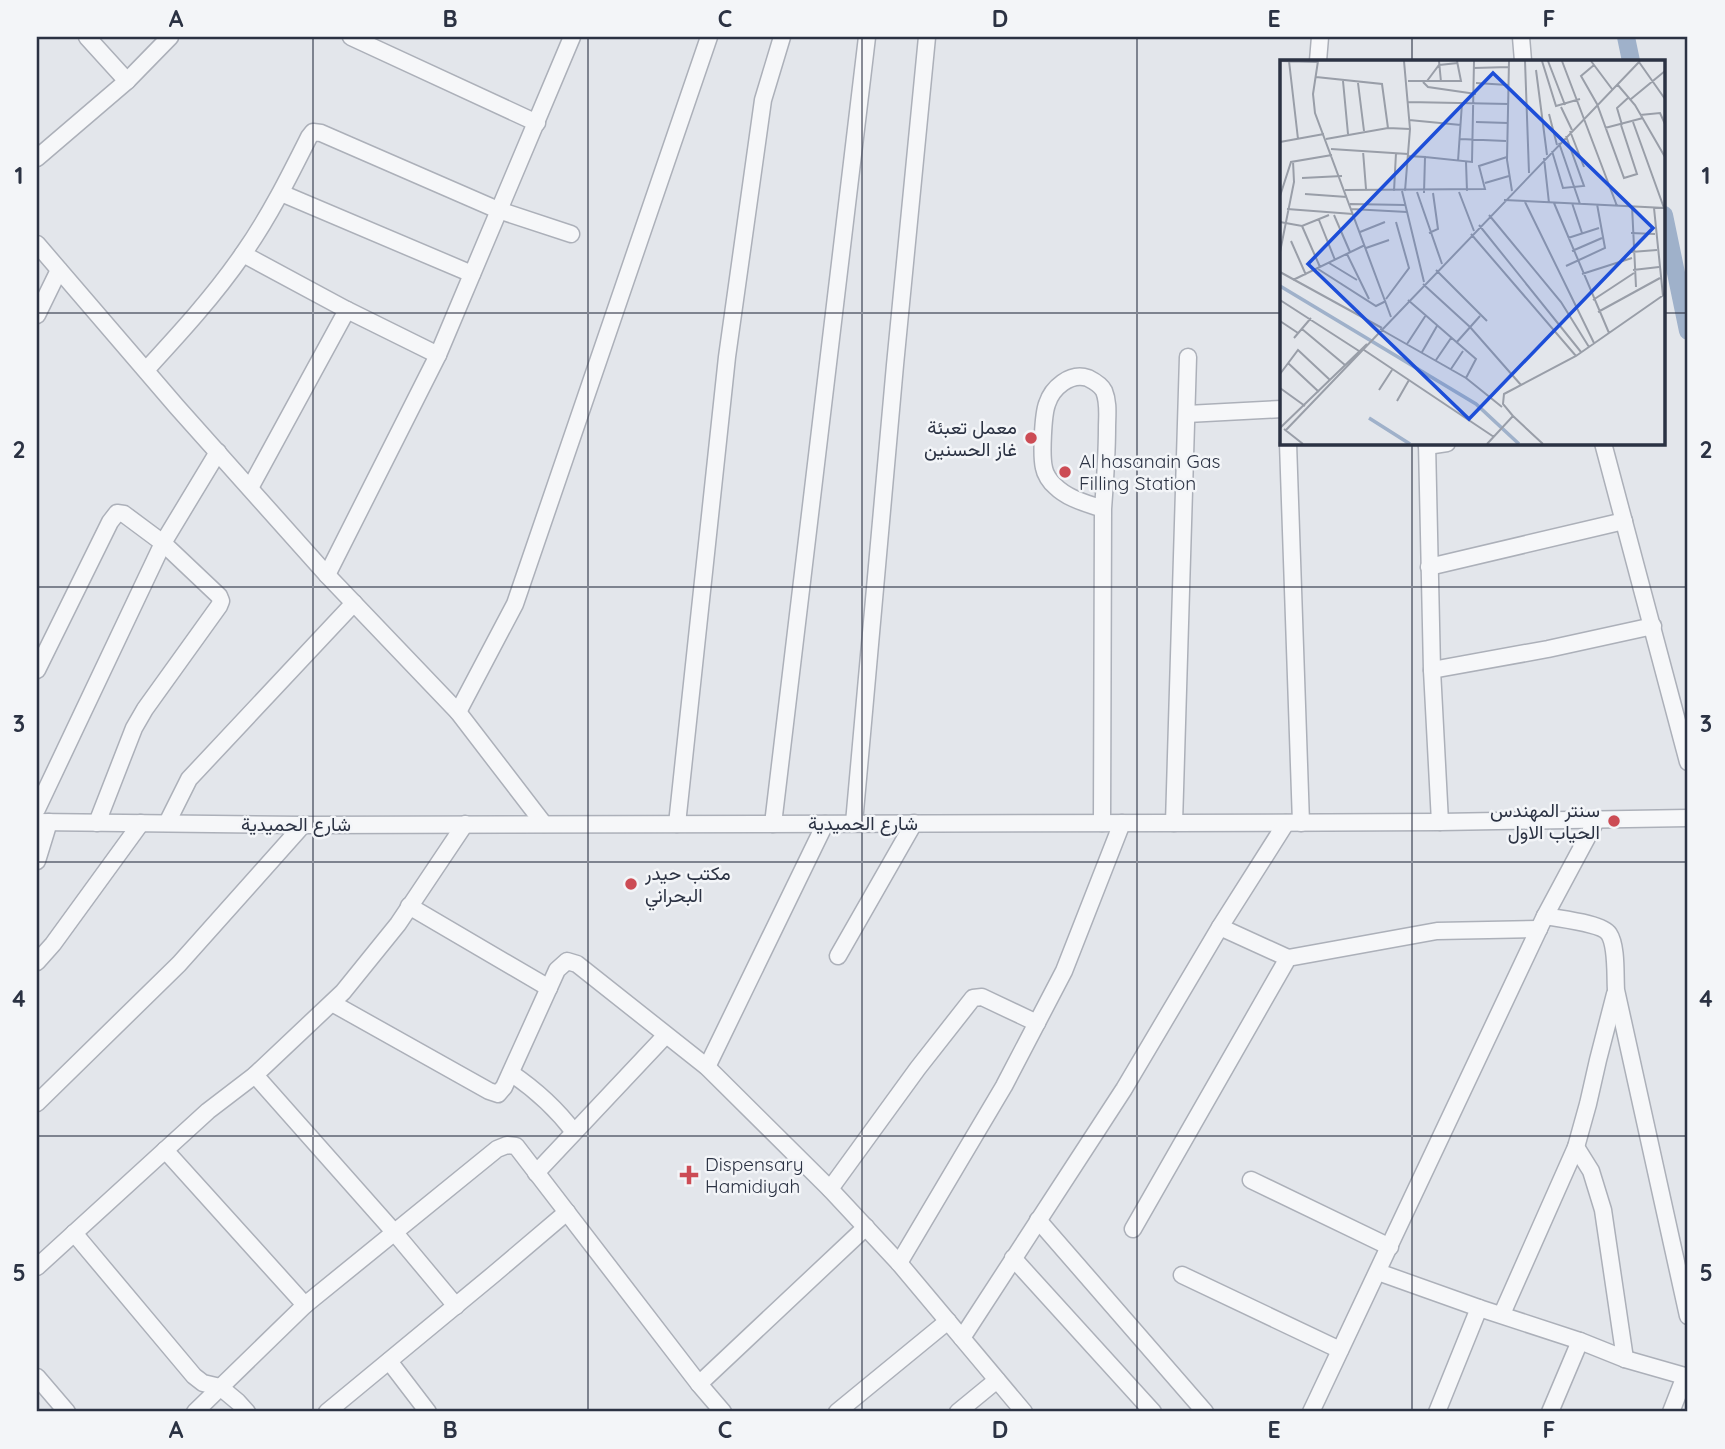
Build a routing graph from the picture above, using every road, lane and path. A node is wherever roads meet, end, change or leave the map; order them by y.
1 (87, 37) edge
2 (170, 37) edge
3 (351, 37) edge
4 (572, 37) edge
5 (709, 37) edge
6 (782, 37) edge
7 (867, 37) edge
8 (927, 37) edge
9 (1320, 37) edge
10 (1318, 60) edge
11 (127, 81) junction
12 (537, 123) junction
13 (37, 158) edge
14 (281, 193) junction
15 (498, 210) junction
16 (571, 234) dead end
17 (37, 244) edge
18 (243, 254) junction
19 (59, 270) junction
20 (472, 274) junction
21 (346, 310) junction
22 (37, 315) edge
23 (438, 355) junction
24 (1188, 356) dead end
25 (146, 370) junction
26 (1280, 409) edge
27 (1187, 414) junction
28 (1288, 444) edge
29 (1427, 444) edge
30 (1603, 444) edge
31 (218, 452) junction
32 (250, 488) junction
33 (1103, 509) junction
34 (1625, 521) junction
35 (163, 543) junction
36 (1429, 567) junction
37 (327, 575) junction
38 (354, 603) junction
39 (1653, 626) junction
40 (37, 670) edge
41 (1432, 670) junction
42 (458, 712) junction
43 (1688, 762) edge
44 (37, 809) edge
45 (1688, 818) edge
46 (1597, 819) junction
47 (43, 822) edge
48 (97, 822) junction
49 (1294, 822) junction
50 (1440, 822) junction
51 (141, 823) junction
52 (167, 823) junction
53 (914, 823) junction
54 (1102, 823) junction
55 (1122, 823) junction
56 (1174, 823) junction
57 (465, 824) junction
58 (544, 824) junction
59 (677, 824) junction
60 (773, 824) junction
61 (825, 824) junction
62 (854, 824) junction
63 (303, 825) junction
64 (37, 861) edge
65 (409, 906) junction
66 (1542, 922) junction
67 (1220, 927) junction
68 (838, 957) dead end
69 (1288, 958) junction
70 (37, 962) edge
71 (549, 988) junction
72 (1616, 990) junction
73 (332, 1003) junction
74 (1037, 1023) junction
75 (665, 1036) junction
76 (707, 1067) junction
77 (511, 1073) junction
78 (255, 1075) junction
79 (37, 1102) edge
80 (574, 1132) junction
81 (1576, 1147) junction
82 (165, 1150) junction
83 (536, 1172) junction
84 (1251, 1180) dead end
85 (830, 1188) junction
86 (567, 1212) junction
87 (1038, 1220) junction
88 (866, 1227) junction
89 (1133, 1229) dead end
90 (74, 1233) junction
91 (395, 1233) junction
92 (1390, 1248) junction
93 (1013, 1258) junction
94 (899, 1263) junction
95 (37, 1267) edge
96 (1378, 1272) junction
97 (1182, 1275) dead end
98 (305, 1306) junction
99 (456, 1306) junction
100 (1479, 1308) junction
101 (1502, 1314) junction
102 (1688, 1316) edge
103 (948, 1321) junction
104 (962, 1338) junction
105 (1580, 1341) junction
106 (1340, 1350) junction
107 (1625, 1359) junction
108 (389, 1361) junction
109 (1687, 1376) edge
110 (37, 1377) edge
111 (997, 1380) junction
112 (699, 1384) junction
113 (220, 1387) junction
114 (67, 1412) edge
115 (195, 1412) edge
116 (247, 1412) edge
117 (327, 1412) edge
118 (428, 1412) edge
119 (723, 1412) edge
120 (837, 1412) edge
121 (958, 1412) edge
122 (1024, 1412) edge
123 (1153, 1412) edge
124 (1205, 1412) edge
125 (1311, 1412) edge
126 (1437, 1412) edge
127 (1550, 1412) edge
128 (1671, 1412) edge

1 - 11 street
2 - 11 street
3 - 12 street
4 - 12 street
5 - 42 street
6 - 59 street
7 - 60 street
8 - 62 street
9 - 10 street
11 - 13 street
12 - 15 street
14 - 15 street
14 - 18 street
14 - 20 street
15 - 16 street
15 - 20 street
17 - 19 street
18 - 21 street
18 - 25 street
19 - 22 street
19 - 25 street
20 - 23 street
21 - 23 street
21 - 32 street
23 - 37 street
24 - 27 street
25 - 31 street
26 - 27 street
27 - 56 street
28 - 49 street
29 - 36 street
30 - 34 street
31 - 32 street
31 - 35 street
32 - 37 street
33 - 33 street
33 - 54 street
34 - 36 street
34 - 39 street
35 - 40 street
35 - 44 street
35 - 48 street
36 - 41 street
37 - 38 street
38 - 42 street
38 - 52 street
39 - 41 street
39 - 43 street
41 - 50 street
42 - 58 street
45 - 46 street, شارع الحميدية
46 - 50 street, شارع الحميدية
46 - 66 street
47 - 48 street, شارع الحميدية
47 - 64 street
48 - 51 street, شارع الحميدية
49 - 50 street, شارع الحميدية
49 - 56 street, شارع الحميدية
49 - 67 street
51 - 52 street, شارع الحميدية
51 - 70 street
52 - 63 street, شارع الحميدية
53 - 54 street, شارع الحميدية
53 - 62 street, شارع الحميدية
53 - 68 street
54 - 55 street, شارع الحميدية
55 - 56 street, شارع الحميدية
55 - 74 street
57 - 58 street, شارع الحميدية
57 - 63 street, شارع الحميدية
57 - 65 street
58 - 59 street, شارع الحميدية
59 - 60 street, شارع الحميدية
60 - 61 street, شارع الحميدية
61 - 62 street, شارع الحميدية
61 - 76 street
63 - 79 street
65 - 71 street
65 - 73 street
66 - 69 street
66 - 72 street
66 - 92 street
67 - 69 street
67 - 87 street
69 - 89 street
71 - 75 street
71 - 77 street
72 - 81 street
72 - 102 street
73 - 77 street
73 - 78 street
74 - 85 street
74 - 94 street
75 - 76 street
75 - 80 street
76 - 85 street
77 - 80 street
78 - 82 street
78 - 91 street
80 - 83 street
81 - 101 street
81 - 107 street
82 - 90 street
82 - 98 street
83 - 86 street
83 - 91 street
84 - 92 street
85 - 88 street
86 - 99 street
86 - 112 street
87 - 93 street
87 - 124 street
88 - 94 street
88 - 112 street
90 - 95 street
90 - 113 street
91 - 98 street
91 - 99 street
92 - 96 street
93 - 104 street
93 - 123 street
94 - 103 street
96 - 100 street
96 - 106 street
97 - 106 street
98 - 113 street
99 - 108 street
100 - 101 street
100 - 126 street
101 - 105 street
103 - 104 street
103 - 120 street
104 - 111 street
105 - 107 street
105 - 127 street
106 - 125 street
107 - 109 street
108 - 117 street
108 - 118 street
109 - 128 street
110 - 114 street
111 - 121 street
111 - 122 street
112 - 119 street
113 - 115 street
113 - 116 street

